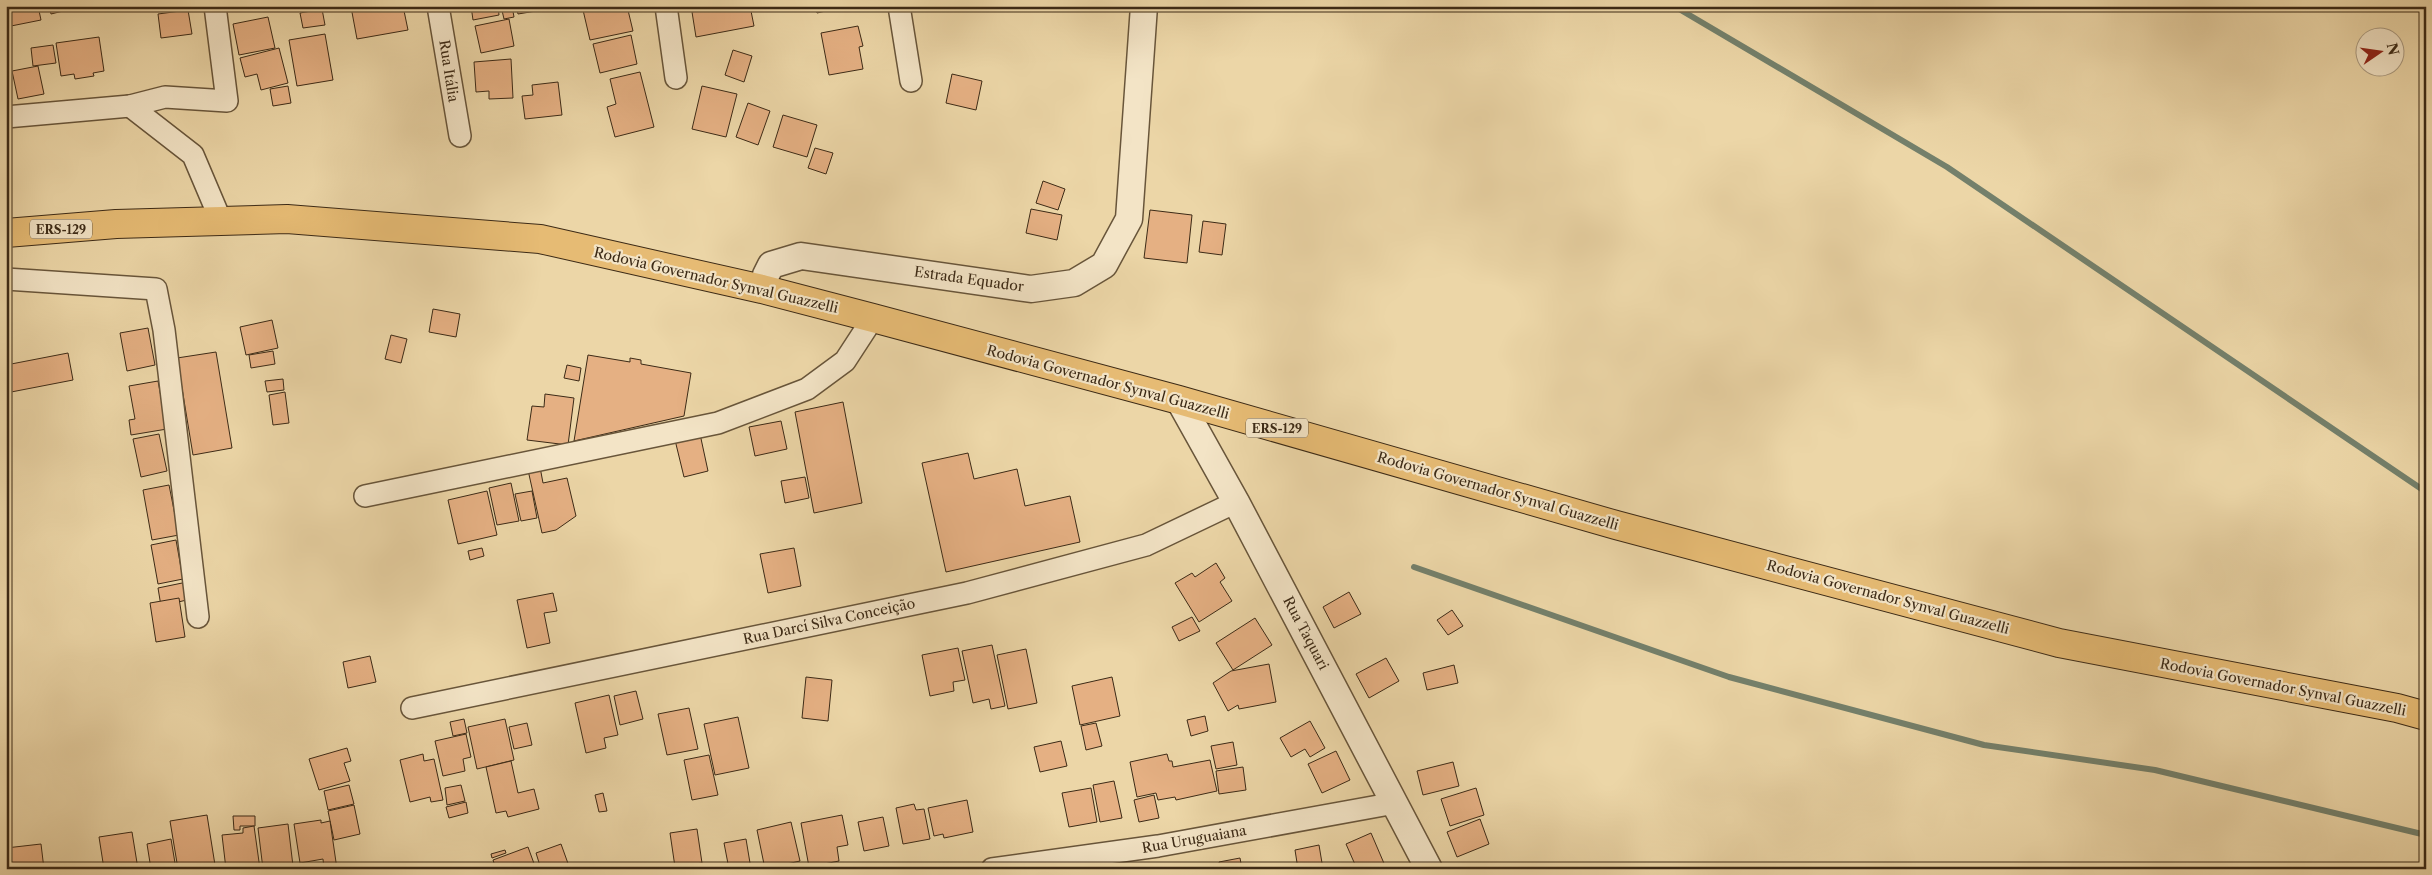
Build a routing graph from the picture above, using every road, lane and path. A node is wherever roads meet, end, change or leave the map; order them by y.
1 (215, 6) edge
2 (438, 6) edge
3 (666, 6) edge
4 (899, 6) edge
5 (1144, 6) edge
6 (676, 78) dead end
7 (911, 81) dead end
8 (130, 106) junction
9 (6, 117) edge
10 (460, 136) dead end
11 (221, 221) junction
12 (6, 234) edge
13 (6, 279) edge
14 (762, 289) junction
15 (873, 318) junction
16 (1179, 400) junction
17 (365, 496) dead end
18 (1236, 502) junction
19 (198, 617) dead end
20 (412, 708) dead end
21 (2426, 716) edge
22 (1396, 803) junction
23 (992, 869) edge
24 (1430, 869) edge

1 - 8 street
2 - 10 street, Rua Itália
3 - 6 street
4 - 7 street
5 - 14 street, Estrada Equador
8 - 9 street
8 - 11 street
11 - 12 main road, Rodovia Governador Synval Guazzelli / ERS-129
11 - 14 main road, Rodovia Governador Synval Guazzelli / ERS-129
13 - 19 street
14 - 15 main road, Rodovia Governador Synval Guazzelli / ERS-129
15 - 16 main road, Rodovia Governador Synval Guazzelli / ERS-129
15 - 17 street
16 - 18 street, Rua Taquari
16 - 21 main road, Rodovia Governador Synval Guazzelli / ERS-129
18 - 20 street, Rua Darcí Silva Conceição
18 - 22 street, Rua Taquari
22 - 23 street, Rua Uruguaiana
22 - 24 street, Rua Taquari

